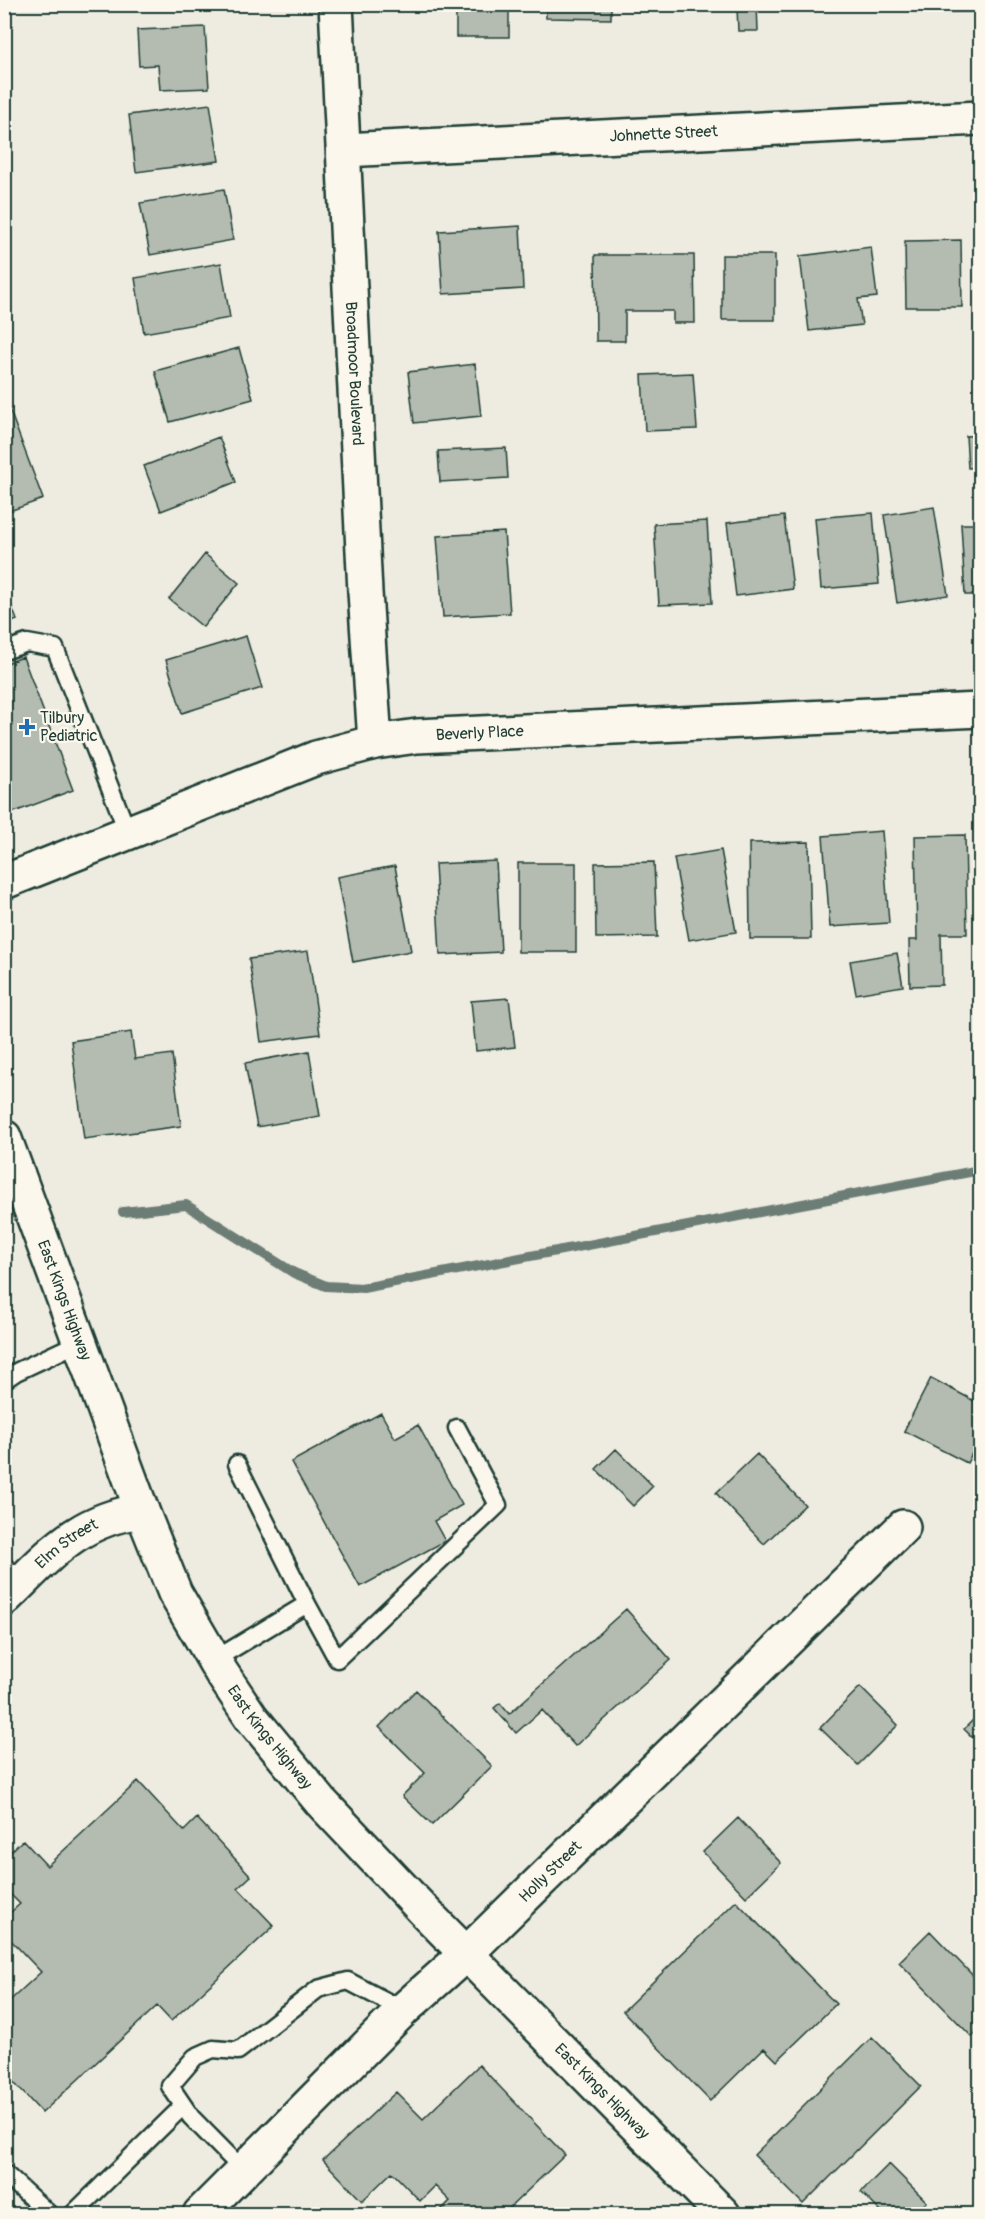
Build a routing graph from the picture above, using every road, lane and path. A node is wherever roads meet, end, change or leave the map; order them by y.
1 (336, 4) edge
2 (981, 118) edge
3 (344, 150) junction
4 (4, 651) edge
5 (981, 710) edge
6 (375, 742) junction
7 (128, 833) junction
8 (4, 882) edge
9 (4, 1137) edge
10 (80, 1342) junction
11 (4, 1380) edge
12 (457, 1428) dead end
13 (237, 1464) dead end
14 (142, 1511) junction
15 (903, 1527) dead end
16 (10, 1582) edge
17 (307, 1604) junction
18 (214, 1660) junction
19 (467, 1953) junction
20 (403, 2010) junction
21 (183, 2106) junction
22 (244, 2171) junction
23 (4, 2173) edge
24 (49, 2214) edge
25 (73, 2214) edge
26 (200, 2214) edge
27 (723, 2214) edge

1 - 3 street, Broadmoor Boulevard
2 - 3 street, Johnette Street
3 - 6 street, Broadmoor Boulevard
4 - 7 lane
5 - 6 street, Beverly Place
6 - 7 street, Beverly Place
7 - 8 street, Beverly Place
9 - 10 street, East Kings Highway
10 - 11 lane
10 - 14 street, East Kings Highway
12 - 17 lane
13 - 17 lane
14 - 16 street, Elm Street
14 - 18 street, East Kings Highway
15 - 19 street, Holly Street
17 - 18 lane
18 - 19 street, East Kings Highway
19 - 20 street, Holly Street
19 - 27 street, East Kings Highway
20 - 21 lane
20 - 22 street, Holly Street
21 - 22 lane
21 - 25 lane
22 - 26 street, Holly Street
23 - 24 lane

